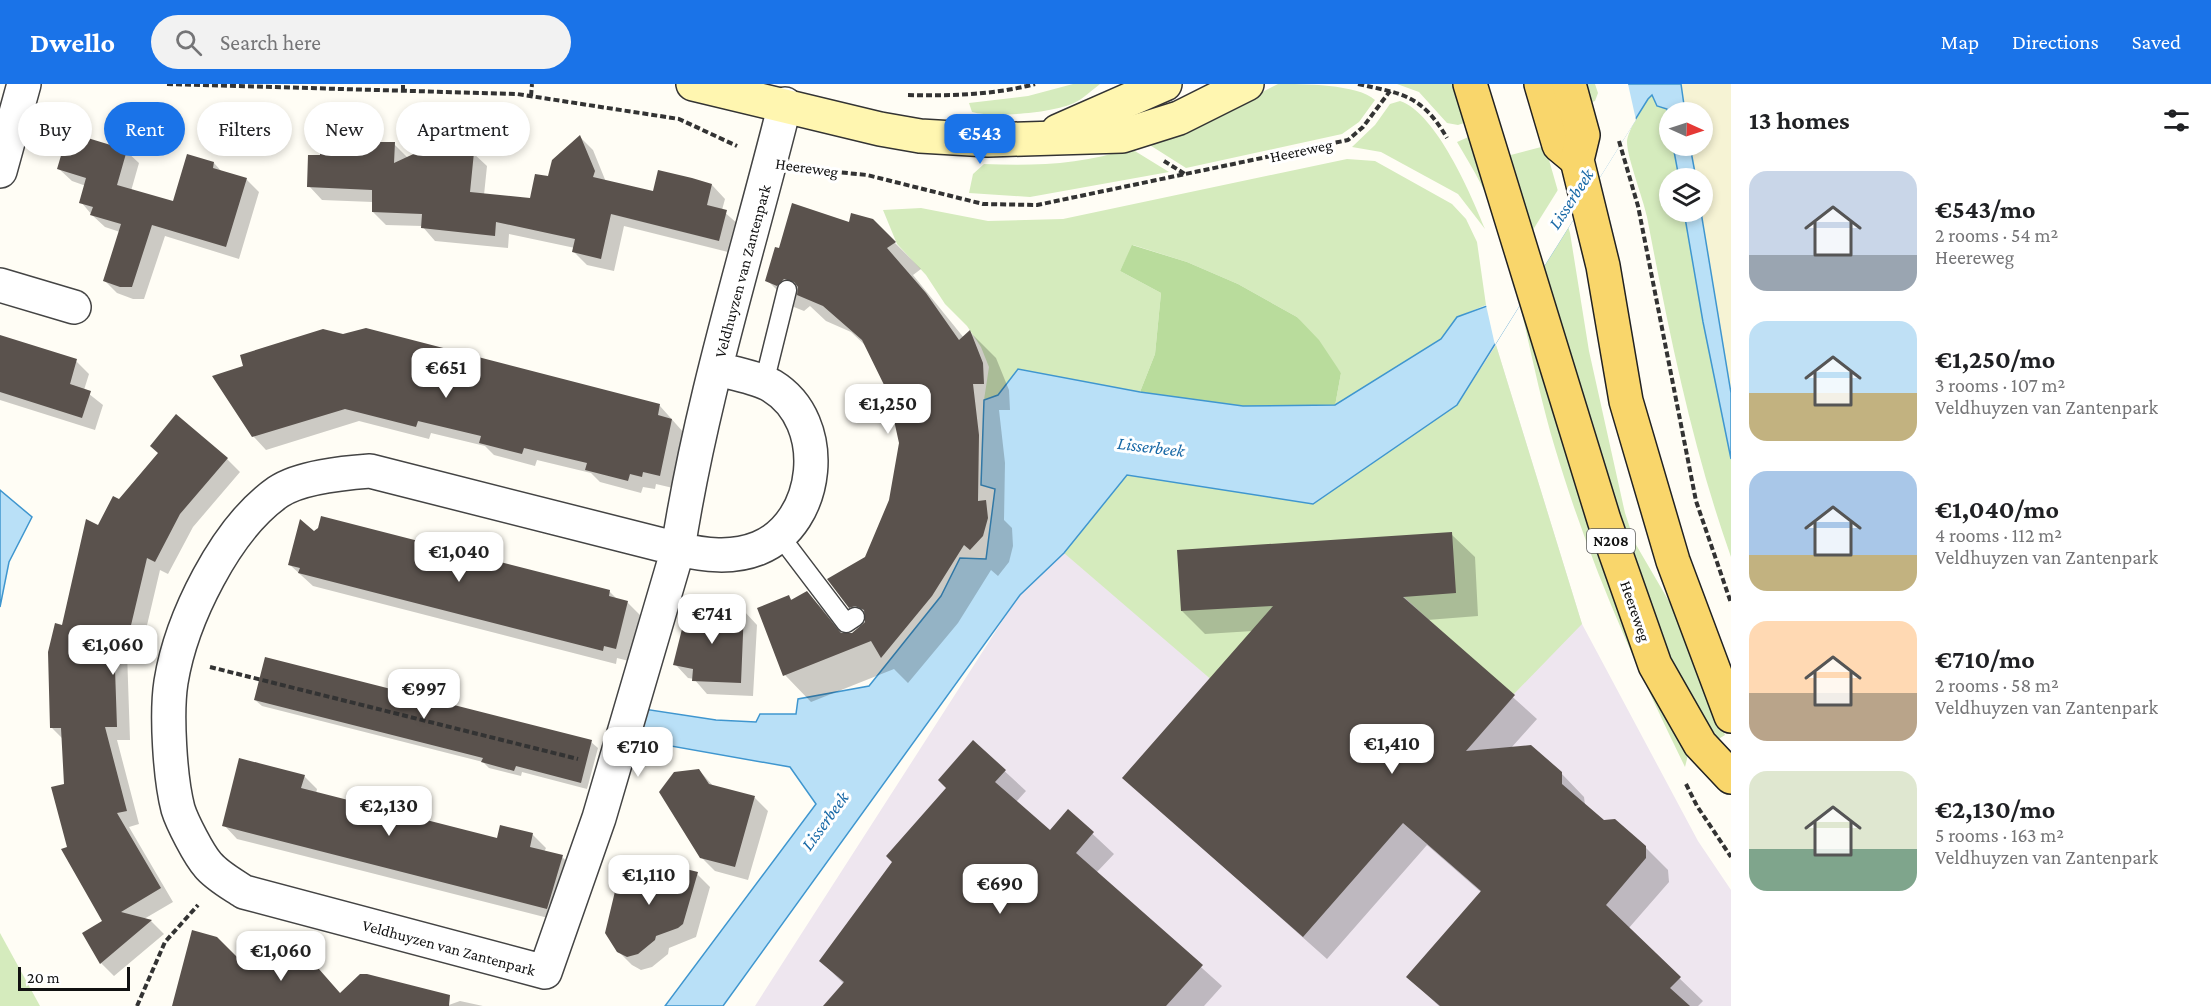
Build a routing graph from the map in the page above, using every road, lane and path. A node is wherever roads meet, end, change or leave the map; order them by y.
1 (24, 84) edge
2 (167, 84) edge
3 (403, 84) edge
4 (532, 84) edge
5 (693, 84) edge
6 (1035, 84) edge
7 (1165, 84) edge
8 (1247, 84) edge
9 (1358, 84) edge
10 (1470, 84) edge
11 (1541, 84) edge
12 (1569, 84) edge
13 (403, 91) junction
14 (1390, 91) junction
15 (901, 95) dead end
16 (531, 96) junction
17 (785, 104) junction
18 (1445, 135) dead end
19 (1040, 138) junction
20 (1620, 145) dead end
21 (1577, 160) junction
22 (770, 163) junction
23 (0, 171) edge
24 (0, 285) edge
25 (788, 290) dead end
26 (74, 307) dead end
27 (716, 368) junction
28 (764, 383) junction
29 (780, 536) junction
30 (678, 549) junction
31 (1731, 603) edge
32 (855, 617) dead end
33 (177, 658) junction
34 (1731, 716) edge
35 (614, 768) junction
36 (1731, 777) edge
37 (222, 877) junction
38 (137, 1006) edge

1 - 23 street
2 - 13 path, Heereweg
3 - 13 path
4 - 16 path
5 - 17 main road
6 - 15 path
7 - 19 main road
8 - 19 main road
9 - 14 path
10 - 36 main road, Heereweg / N208
11 - 21 main road
12 - 21 main road
13 - 16 path, Heereweg
14 - 18 path
14 - 22 path, Heereweg
16 - 22 path, Heereweg
17 - 19 main road
17 - 22 street, Veldhuyzen van Zantenpark
20 - 31 path
21 - 34 main road
22 - 27 street, Veldhuyzen van Zantenpark
24 - 26 street
25 - 28 lane
27 - 28 street, Veldhuyzen van Zantenpark
27 - 30 street, Veldhuyzen van Zantenpark
28 - 29 street, Veldhuyzen van Zantenpark
29 - 30 street, Veldhuyzen van Zantenpark
29 - 32 lane
30 - 33 street, Veldhuyzen van Zantenpark
30 - 35 street, Veldhuyzen van Zantenpark
33 - 35 path
33 - 37 street, Veldhuyzen van Zantenpark
35 - 37 street, Veldhuyzen van Zantenpark
37 - 38 path

